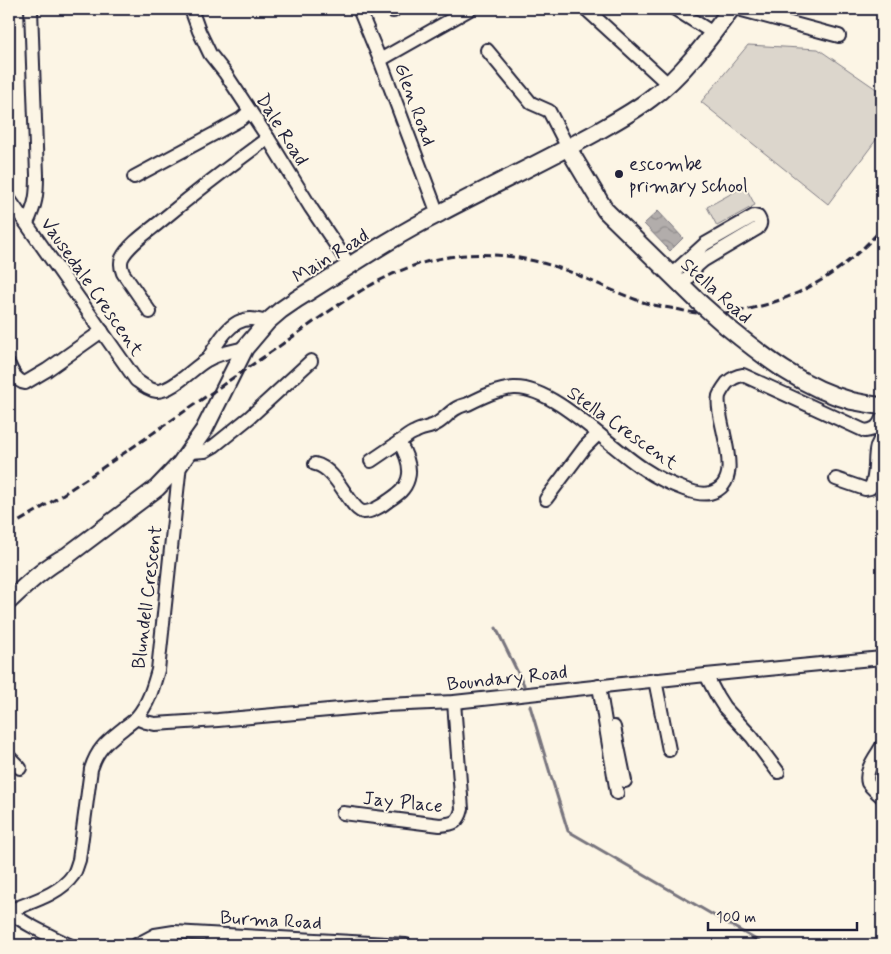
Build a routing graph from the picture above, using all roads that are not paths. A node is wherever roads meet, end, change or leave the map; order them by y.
1 (31, 9) edge
2 (190, 9) edge
3 (358, 9) edge
4 (470, 9) edge
5 (586, 9) edge
6 (675, 9) edge
7 (731, 9) edge
8 (738, 9) edge
9 (713, 33) junction
10 (839, 36) dead end
11 (487, 50) dead end
12 (380, 60) junction
13 (668, 84) junction
14 (250, 112) junction
15 (268, 138) junction
16 (568, 148) junction
17 (134, 177) dead end
18 (9, 199) edge
19 (438, 214) junction
20 (27, 223) junction
21 (714, 238) junction
22 (721, 250) junction
23 (350, 266) junction
24 (676, 280) junction
25 (150, 312) dead end
26 (267, 322) junction
27 (102, 331) junction
28 (246, 348) junction
29 (208, 359) junction
30 (311, 361) dead end
31 (9, 365) edge
32 (882, 406) edge
33 (882, 427) edge
34 (598, 434) junction
35 (399, 442) junction
36 (185, 458) junction
37 (371, 461) dead end
38 (315, 464) dead end
39 (836, 479) dead end
40 (546, 499) dead end
41 (9, 601) edge
42 (882, 658) edge
43 (706, 675) junction
44 (655, 680) junction
45 (602, 686) junction
46 (454, 702) junction
47 (136, 718) junction
48 (882, 746) edge
49 (669, 750) dead end
50 (9, 758) edge
51 (20, 768) dead end
52 (778, 772) dead end
53 (625, 781) dead end
54 (617, 793) dead end
55 (882, 797) edge
56 (343, 813) dead end
57 (9, 911) edge
58 (70, 945) edge
59 (136, 945) edge
60 (406, 945) edge

1 - 20 street, Vausedale Crescent
2 - 14 street, Dale Road
3 - 12 street, Glen Road
4 - 12 street
5 - 13 street
6 - 9 street
7 - 9 main road, Main Road
8 - 10 street
9 - 13 main road, Main Road
11 - 16 street
12 - 19 street, Glen Road
13 - 16 main road, Main Road
14 - 15 street, Dale Road
14 - 17 street
15 - 23 street, Dale Road
15 - 25 street
16 - 19 main road, Main Road
16 - 24 main road, Stella Road
18 - 20 street
19 - 23 main road, Main Road
20 - 27 street, Vausedale Crescent
21 - 22 street
21 - 22 street
21 - 24 street
22 - 24 street
23 - 26 main road, Main Road
24 - 32 main road, Stella Road, bridge
26 - 28 main road, Main Road
26 - 29 street, Vausedale Crescent
27 - 29 street, Vausedale Crescent
27 - 31 street
28 - 29 street, Vausedale Crescent
28 - 36 main road, Main Road
30 - 36 street
33 - 34 street, Stella Crescent
33 - 39 street
34 - 35 street, Stella Crescent
34 - 40 street
35 - 37 street, Stella Crescent
35 - 38 street
36 - 41 main road, Main Road
36 - 47 street, Blundell Crescent
42 - 43 street, Boundary Road
43 - 44 street, Boundary Road
43 - 52 street
44 - 45 street, Boundary Road
44 - 49 street
45 - 46 street, Boundary Road
45 - 53 street
45 - 54 street
46 - 47 street, Boundary Road
46 - 56 street, Jay Place
47 - 57 street, Blundell Crescent
48 - 55 street
50 - 51 street
57 - 58 street
59 - 60 street, Burma Road

